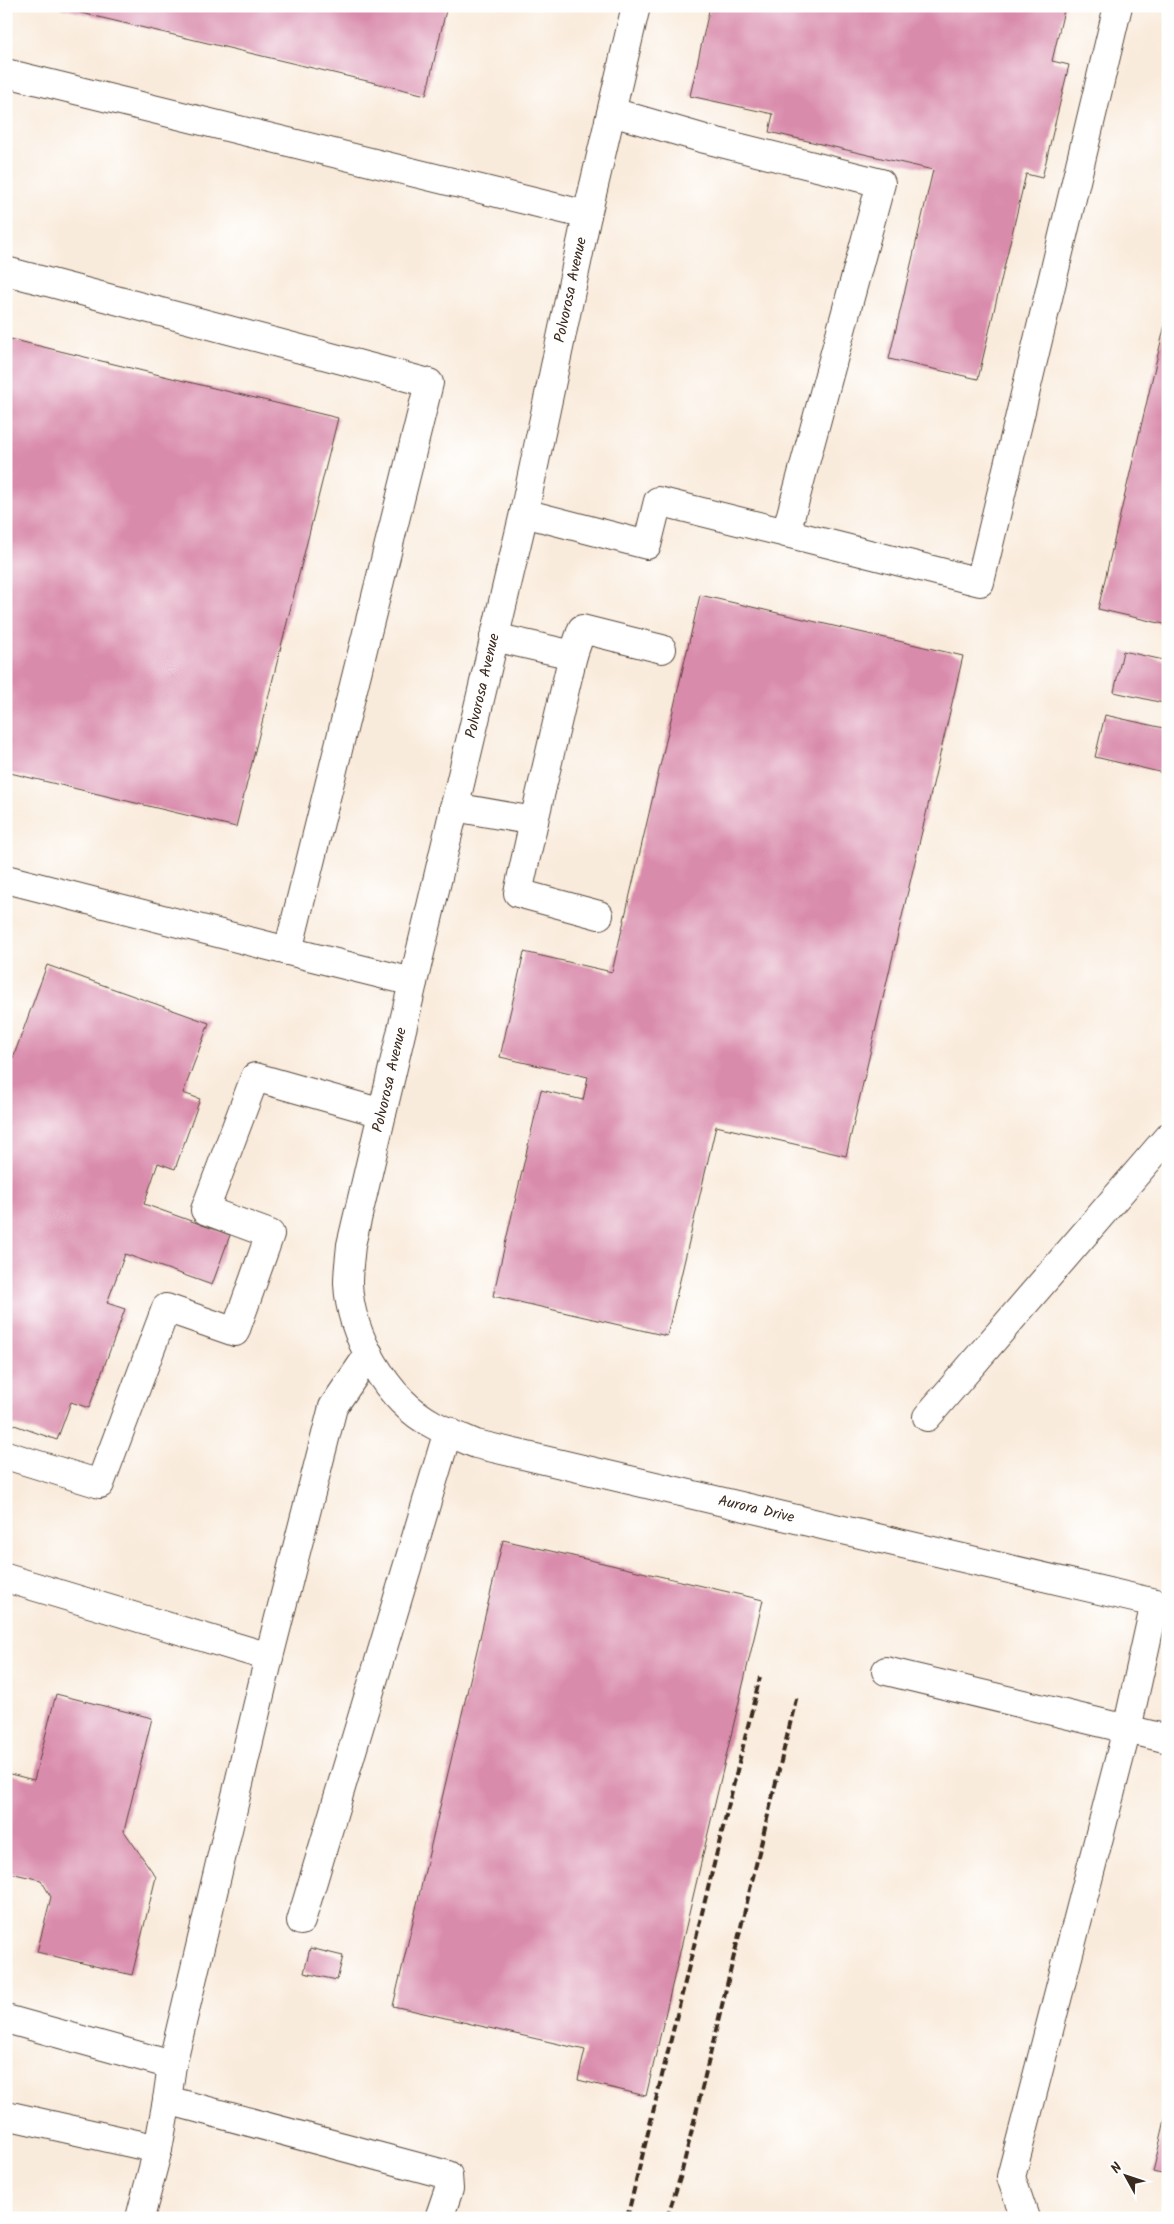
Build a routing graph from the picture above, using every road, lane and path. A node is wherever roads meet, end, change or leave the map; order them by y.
1 (636, 6) edge
2 (1118, 6) edge
3 (6, 73) edge
4 (612, 112) junction
5 (587, 215) junction
6 (6, 272) edge
7 (524, 513) junction
8 (786, 533) junction
9 (494, 637) junction
10 (662, 648) dead end
11 (573, 655) junction
12 (454, 807) junction
13 (534, 821) junction
14 (6, 879) edge
15 (599, 915) dead end
16 (288, 950) junction
17 (413, 982) junction
18 (382, 1114) junction
19 (1168, 1137) edge
20 (371, 1358) junction
21 (927, 1417) dead end
22 (448, 1431) junction
23 (6, 1455) edge
24 (6, 1578) edge
25 (1161, 1605) edge
26 (269, 1656) junction
27 (886, 1671) dead end
28 (1128, 1729) junction
29 (1168, 1739) edge
30 (302, 1921) dead end
31 (6, 2019) edge
32 (172, 2065) junction
33 (167, 2100) junction
34 (6, 2115) edge
35 (158, 2149) junction
36 (140, 2218) edge
37 (439, 2218) edge
38 (1026, 2218) edge

1 - 4 street, Polvorosa Avenue
2 - 8 street
3 - 5 street
4 - 5 street, Polvorosa Avenue
4 - 8 street
5 - 7 street, Polvorosa Avenue
6 - 16 street
7 - 8 street
7 - 9 street, Polvorosa Avenue
9 - 11 street
9 - 12 street, Polvorosa Avenue
10 - 11 street
11 - 13 street
12 - 13 street
12 - 17 street, Polvorosa Avenue
13 - 15 street
14 - 16 street
16 - 17 street
17 - 18 street, Polvorosa Avenue
18 - 20 street, Polvorosa Avenue
18 - 23 street
19 - 21 street
20 - 22 street, Aurora Drive
20 - 26 street
22 - 25 street, Aurora Drive
22 - 30 street
24 - 26 street
25 - 28 street
26 - 32 street
27 - 28 street
28 - 29 street
28 - 38 street
31 - 32 street
32 - 33 street
33 - 35 street
33 - 37 street
34 - 35 street
35 - 36 street

